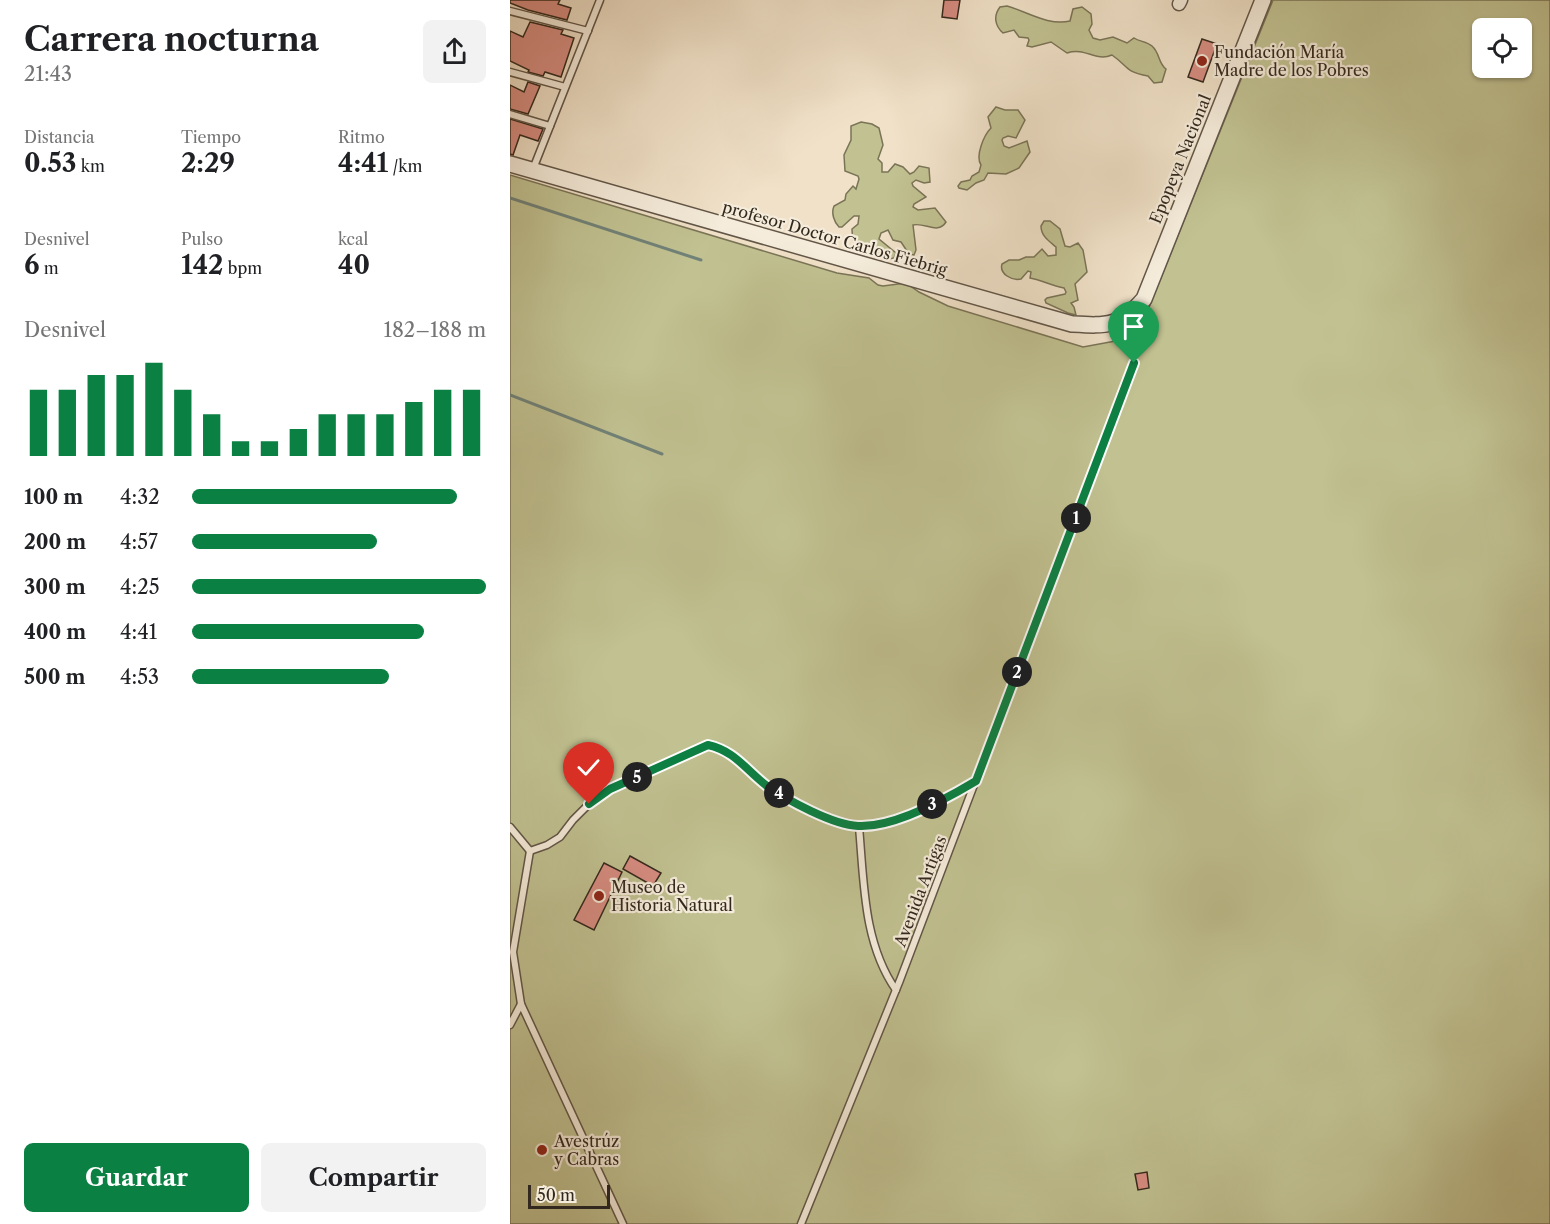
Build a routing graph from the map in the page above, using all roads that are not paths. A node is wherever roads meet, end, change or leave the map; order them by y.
1 (600, 0) edge
2 (1263, 0) edge
3 (510, 10) edge
4 (588, 31) junction
5 (510, 72) edge
6 (565, 87) junction
7 (510, 114) edge
8 (550, 126) junction
9 (510, 164) edge
10 (532, 170) junction
11 (1144, 299) joint
12 (1134, 363) dead end
13 (976, 781) junction
14 (859, 827) junction
15 (510, 828) edge
16 (530, 851) junction
17 (896, 990) junction
18 (521, 1004) junction
19 (510, 1025) edge
20 (623, 1224) edge
21 (801, 1224) edge

1 - 4 lane
2 - 11 street, Epopeya Nacional
3 - 4 lane
4 - 6 lane
5 - 6 lane
6 - 8 lane
7 - 8 lane
8 - 10 lane
9 - 10 street, profesor Doctor Carlos Fiebrig
10 - 11 street, profesor Doctor Carlos Fiebrig
12 - 13 lane, Avenida Artigas
13 - 14 lane
13 - 17 lane, Avenida Artigas
14 - 16 lane
14 - 17 lane
15 - 16 lane
16 - 18 lane
17 - 21 lane, Avenida Artigas
18 - 19 lane
18 - 20 lane

